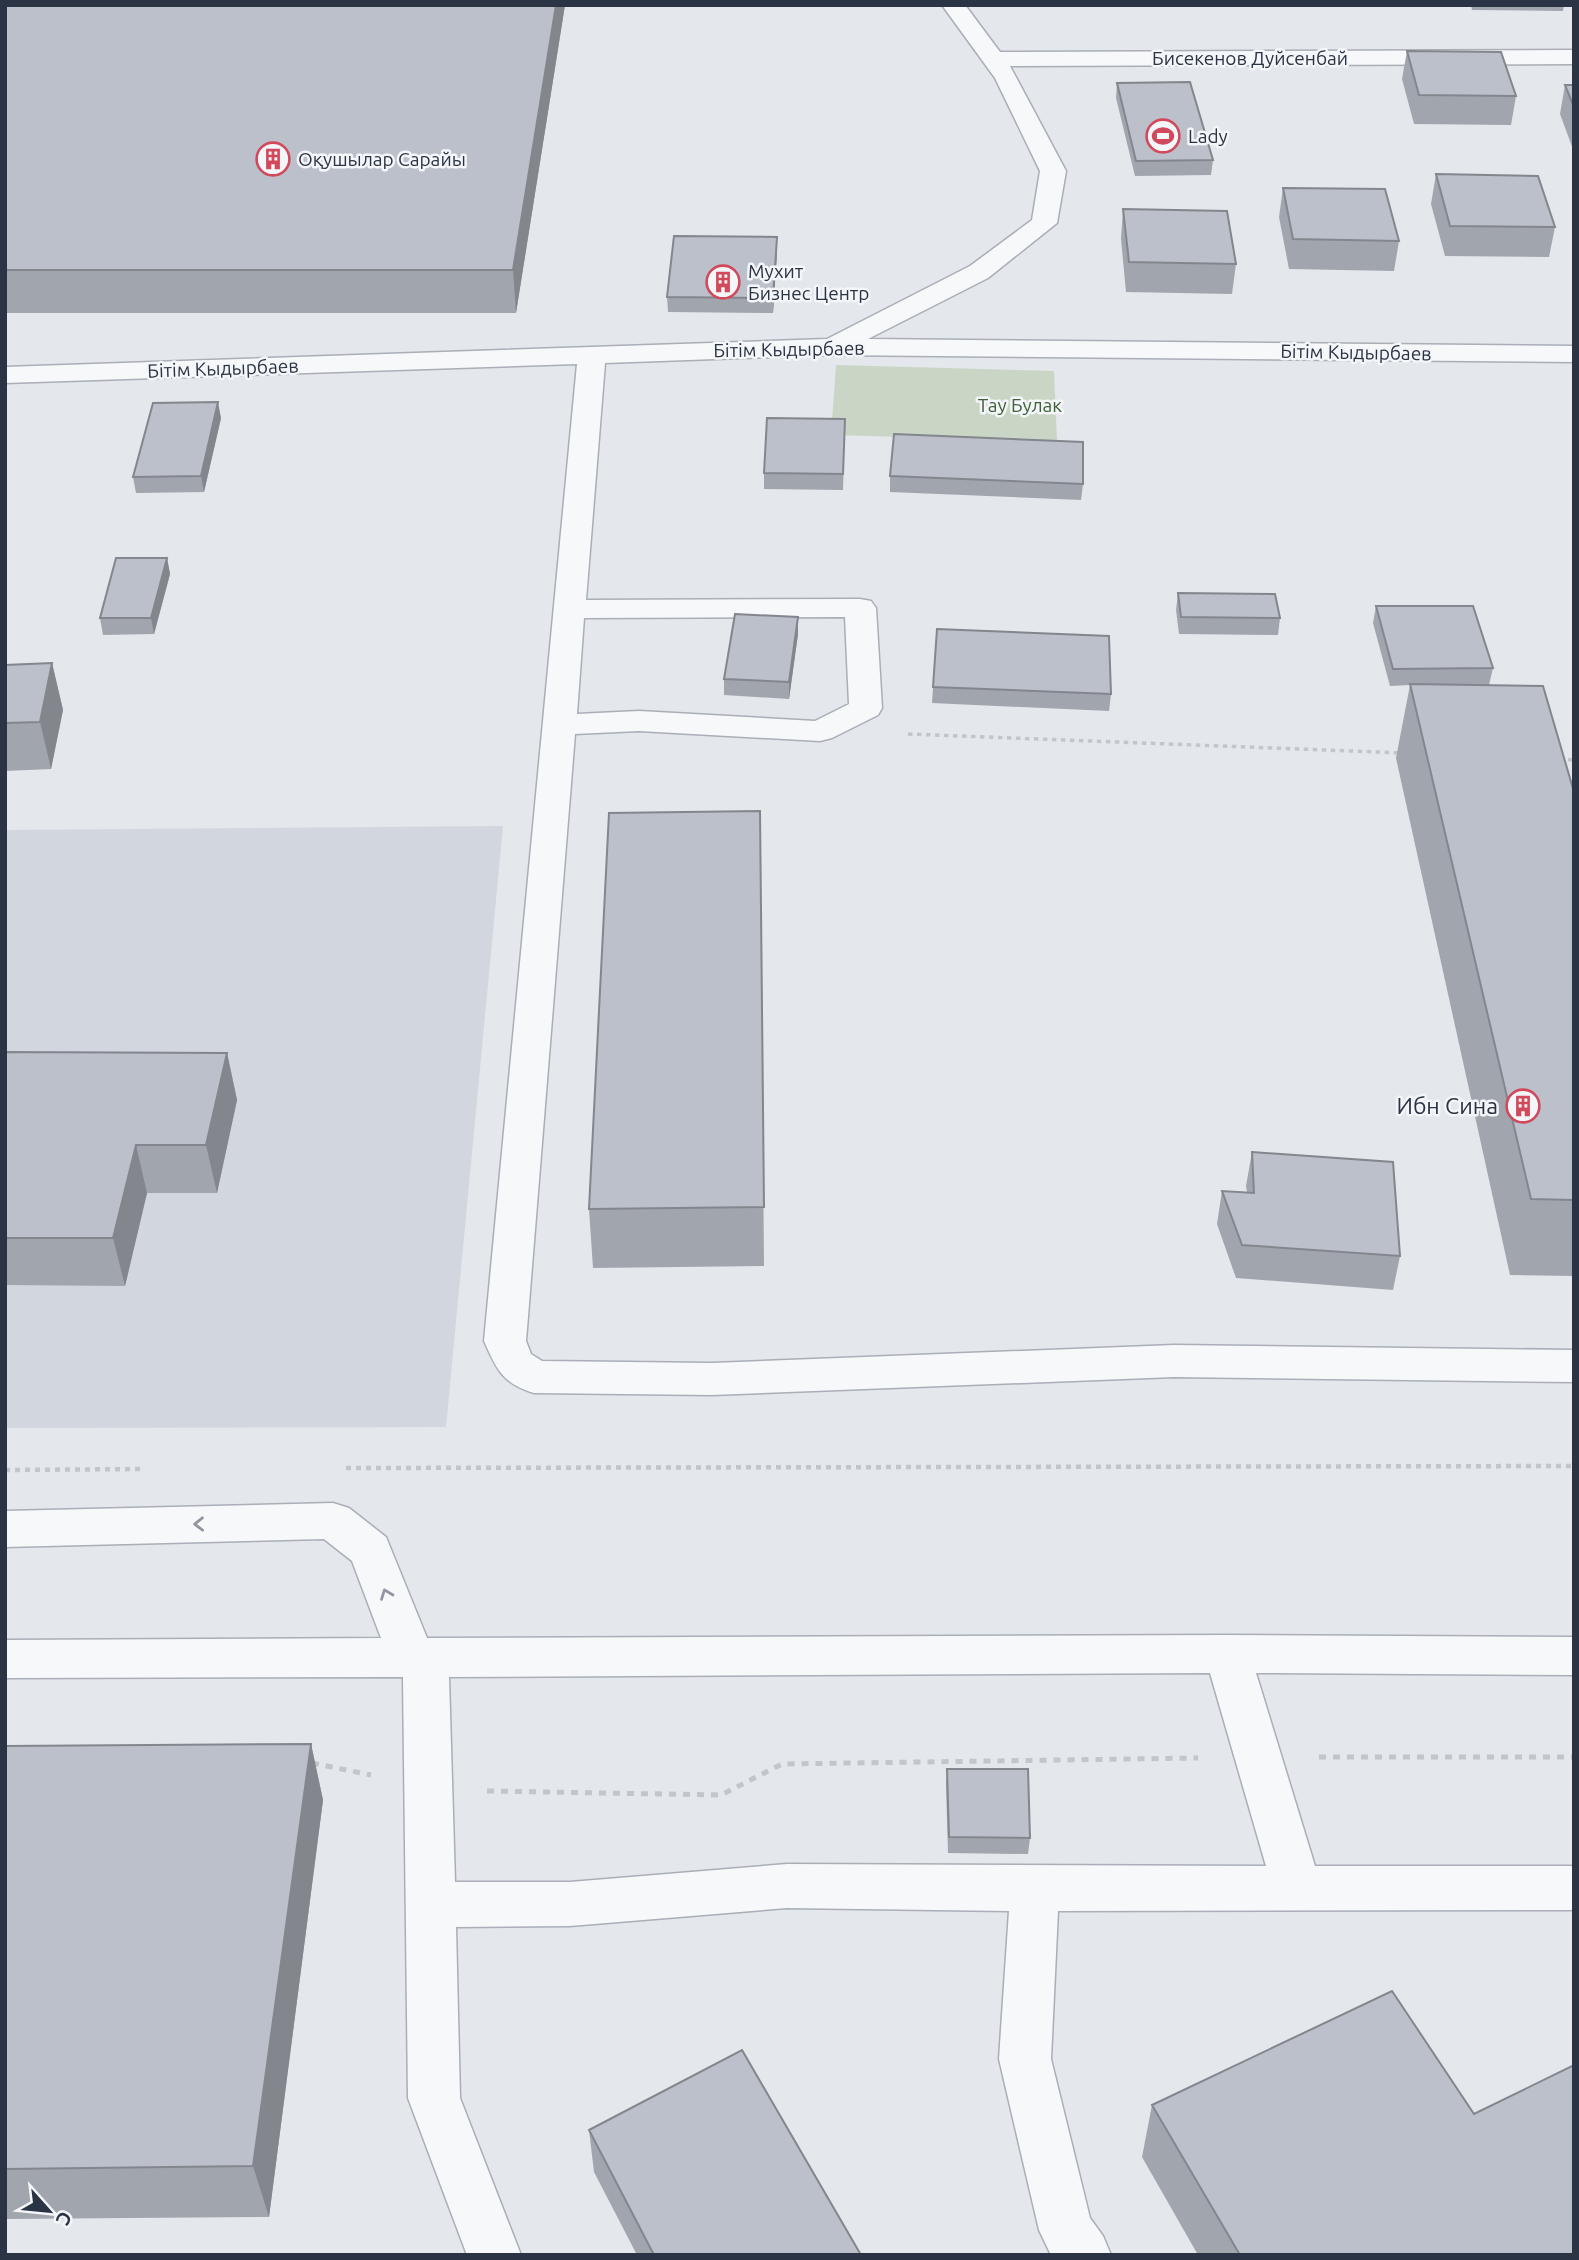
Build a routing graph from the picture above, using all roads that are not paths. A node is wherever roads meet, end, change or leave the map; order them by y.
1 (953, 5) edge
2 (1574, 57) edge
3 (992, 58) junction
4 (831, 347) junction
5 (1574, 354) edge
6 (592, 355) junction
7 (5, 375) edge
8 (571, 609) junction
9 (561, 725) junction
10 (1574, 1366) edge
11 (5, 1529) edge
12 (1227, 1654) junction
13 (1574, 1656) edge
14 (419, 1658) junction
15 (5, 1659) edge
16 (1574, 1888) edge
17 (1035, 1889) junction
18 (1297, 1889) junction
19 (431, 1905) junction
20 (494, 2255) edge
21 (1084, 2255) edge

1 - 3 street
2 - 3 street, Бисекенов Дуйсенбай
3 - 4 street
4 - 5 street, Бiтiм Кыдырбаев
4 - 6 street, Бiтiм Кыдырбаев
6 - 7 street, Бiтiм Кыдырбаев
6 - 8 street
8 - 9 street
8 - 9 street
9 - 10 street
14 -> 11 street
12 - 13 street
12 - 14 street
12 - 18 street
14 - 15 street
14 - 19 street
16 - 18 street
17 - 18 street
17 - 19 street
17 - 21 street
19 - 20 street

